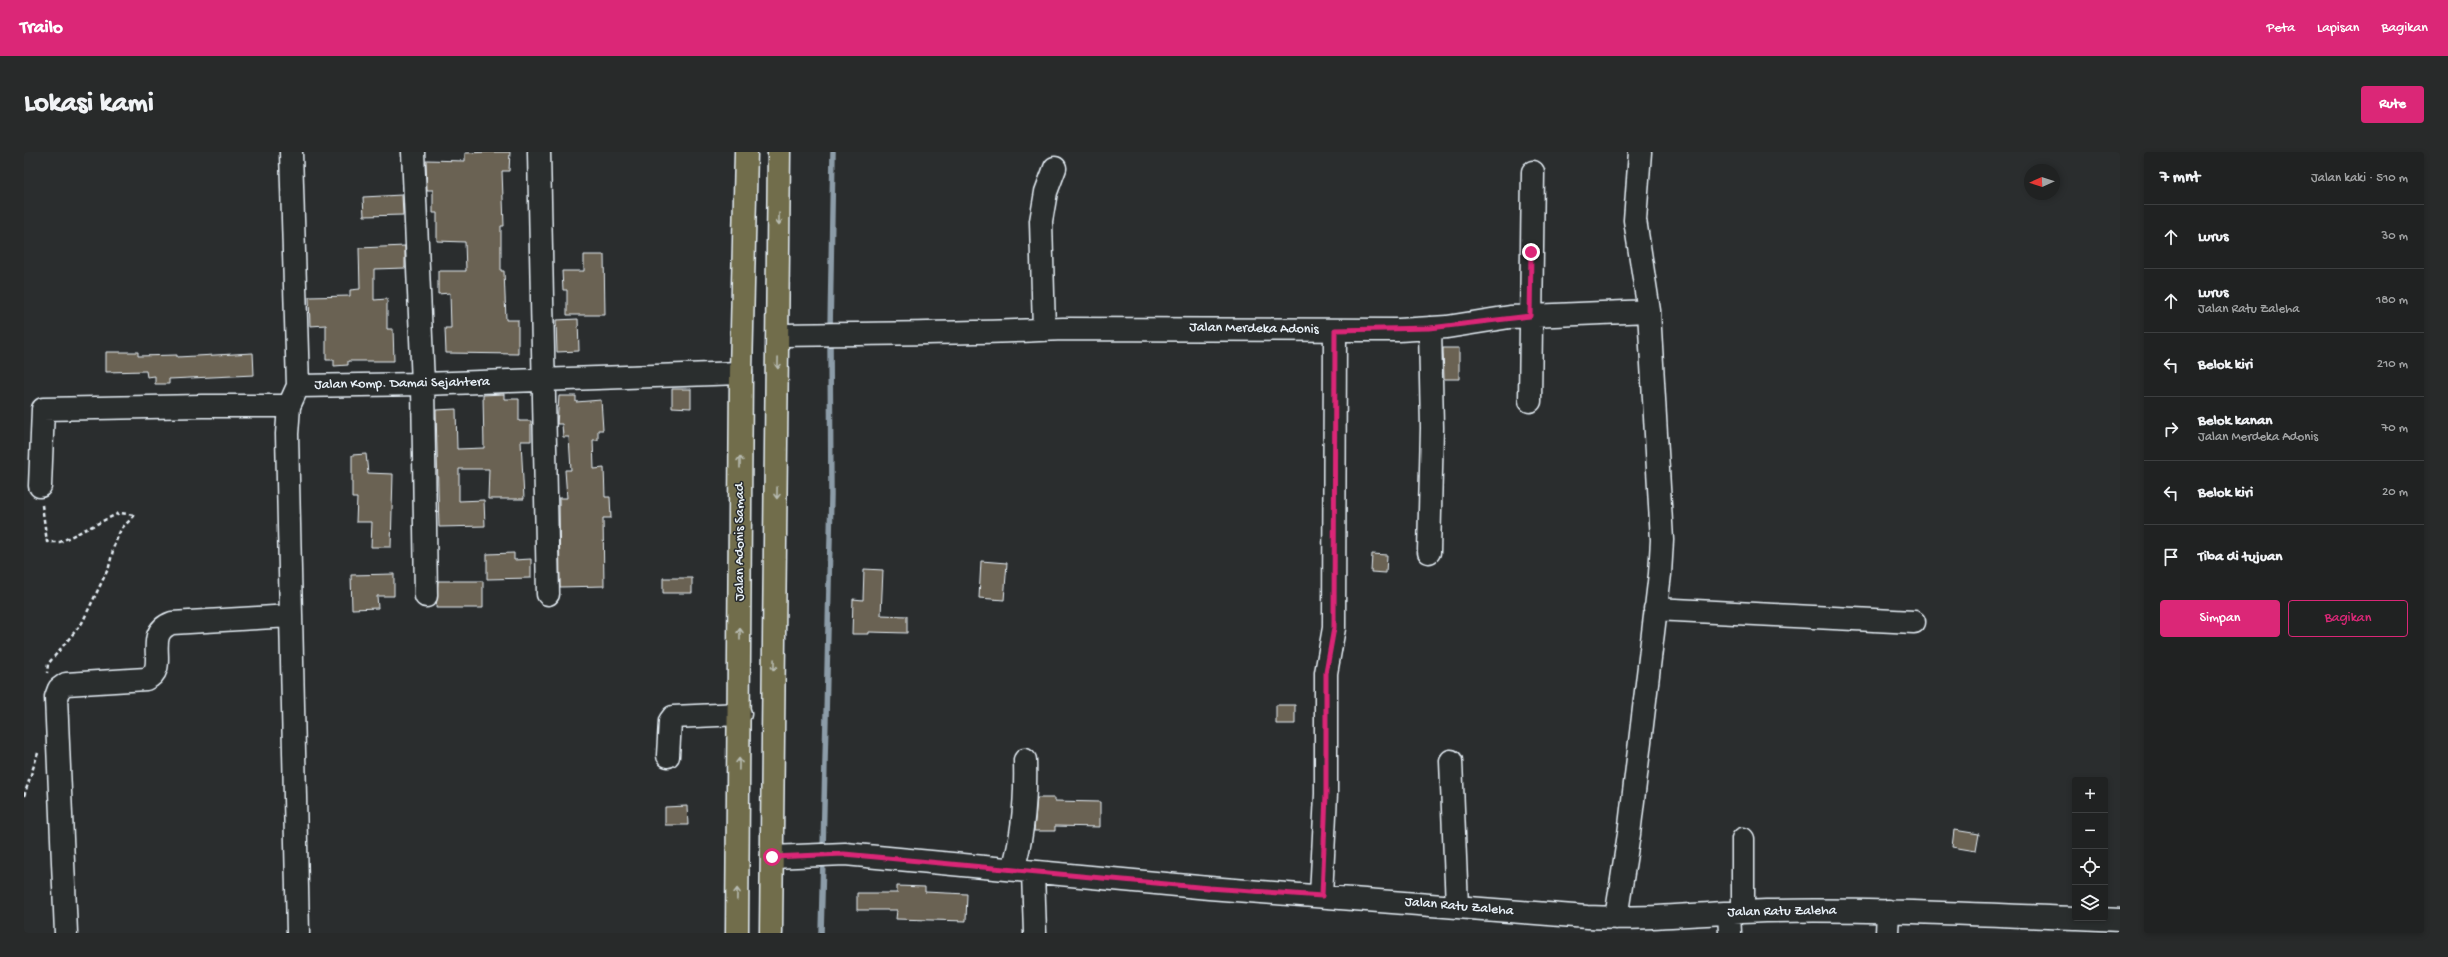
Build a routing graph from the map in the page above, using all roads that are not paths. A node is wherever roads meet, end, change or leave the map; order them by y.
1 (291, 152) edge
2 (413, 152) edge
3 (539, 152) edge
4 (746, 152) edge
5 (779, 152) edge
6 (1640, 152) edge
7 (1055, 168) dead end
8 (1533, 172) dead end
9 (746, 188) junction
10 (779, 188) junction
11 (1649, 311) junction
12 (1530, 316) junction
13 (1430, 328) junction
14 (1044, 330) junction
15 (1335, 330) junction
16 (779, 335) junction
17 (741, 372) junction
18 (544, 380) junction
19 (423, 384) junction
20 (298, 386) junction
21 (1530, 401) dead end
22 (289, 406) junction
23 (33, 411) edge
24 (40, 486) road end
25 (1429, 552) dead end
26 (548, 594) dead end
27 (426, 596) dead end
28 (1655, 609) junction
29 (290, 616) junction
30 (1914, 622) dead end
31 (740, 714) junction
32 (668, 756) dead end
33 (1025, 760) dead end
34 (1451, 761) dead end
35 (1743, 838) dead end
36 (772, 857) junction
37 (1023, 870) junction
38 (1322, 896) junction
39 (1457, 906) junction
40 (1888, 911) junction
41 (2072, 918) edge
42 (1734, 919) edge
43 (2108, 919) edge
44 (2120, 920) edge
45 (1604, 923) edge
46 (66, 933) edge
47 (298, 933) edge
48 (737, 933) edge
49 (771, 933) edge
50 (1035, 933) edge
51 (1887, 933) edge

1 - 20 street, Jalan Komp. Damai Sejahtera
2 - 19 street
3 - 18 street
4 - 9 highway, Jalan Adonis Samad
5 - 10 highway
6 - 11 street
7 - 14 street
8 - 12 street
9 - 10 highway
9 - 17 highway, Jalan Adonis Samad
10 -> 16 highway
11 - 12 street, Jalan Merdeka Adonis
11 - 28 street
12 - 13 street, Jalan Merdeka Adonis
12 - 21 street
13 - 15 street, Jalan Merdeka Adonis
13 - 25 street
14 - 15 street, Jalan Merdeka Adonis
14 - 16 street, Jalan Merdeka Adonis
15 - 38 street
16 -> 36 highway
17 - 18 street, Jalan Komp. Damai Sejahtera
31 -> 17 highway, Jalan Adonis Samad
18 - 19 street, Jalan Komp. Damai Sejahtera
18 - 26 street
19 - 20 street, Jalan Komp. Damai Sejahtera
19 - 27 street
20 - 22 street
22 - 23 street
22 - 29 street
23 - 24 street
28 - 30 street
28 - 45 street
29 - 46 street
29 - 47 street
31 - 32 street
48 -> 31 highway, Jalan Adonis Samad
33 - 37 street
34 - 39 street
35 - 42 street
36 - 37 street, Jalan Ratu Zaleha
36 - 49 highway
37 - 38 street, Jalan Ratu Zaleha
37 - 50 street
38 - 39 street, Jalan Ratu Zaleha
39 - 45 street, Jalan Ratu Zaleha
40 - 41 street, Jalan Ratu Zaleha
40 - 42 street, Jalan Ratu Zaleha
40 - 51 street
42 - 45 street, Jalan Ratu Zaleha
43 - 44 street

